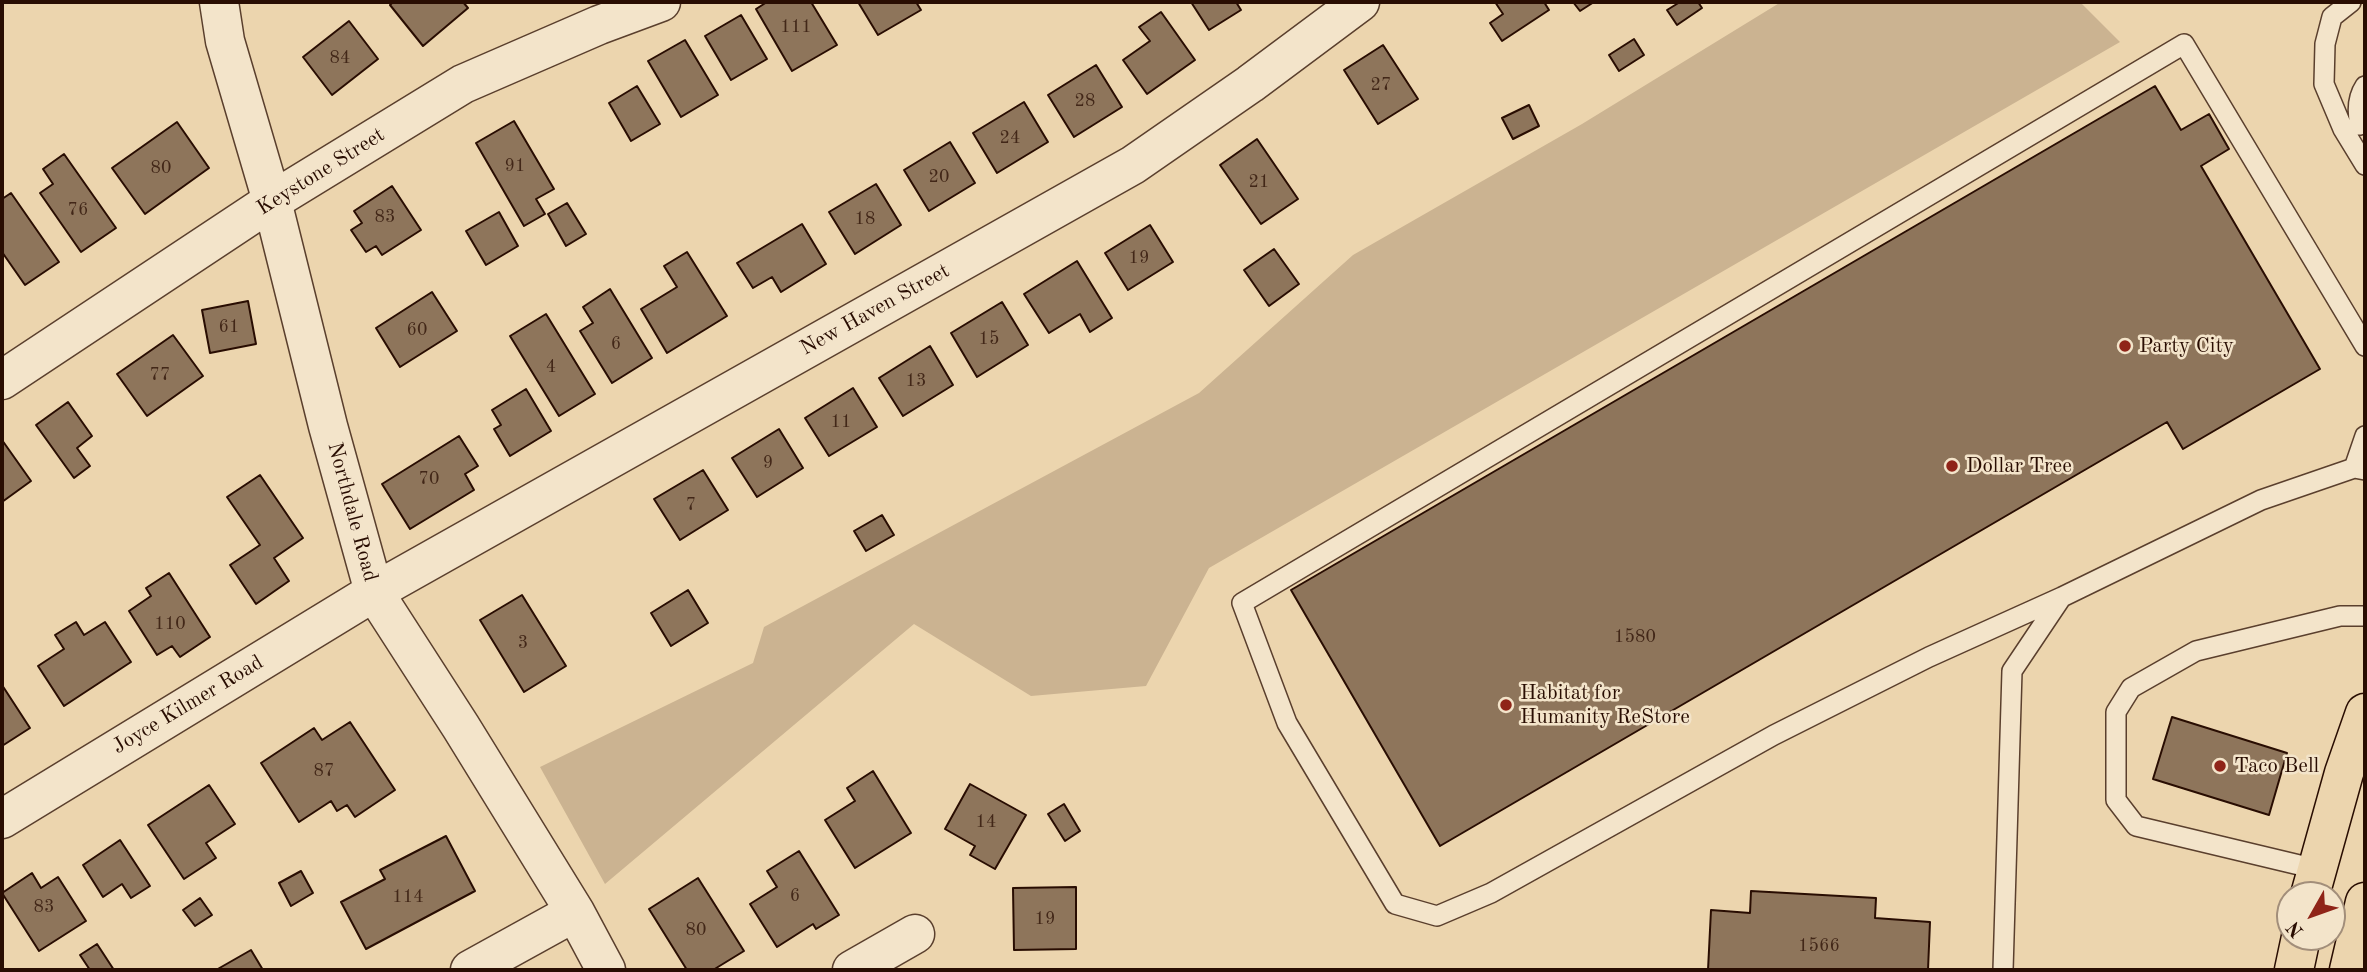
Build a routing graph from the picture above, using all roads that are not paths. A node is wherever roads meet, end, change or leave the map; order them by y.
1 (219, 2) edge
2 (661, 2) edge
3 (1360, 2) edge
4 (2351, 2) edge
5 (2365, 86) edge
6 (2363, 127) edge
7 (2365, 165) edge
8 (272, 201) junction
9 (2365, 346) edge
10 (2, 380) edge
11 (2365, 436) edge
12 (2360, 469) edge
13 (374, 592) junction
14 (2062, 597) junction
15 (2365, 616) edge
16 (2365, 713) edge
17 (2, 819) edge
18 (2310, 881) edge
19 (2313, 881) edge
20 (2365, 902) edge
21 (575, 912) junction
22 (915, 934) dead end
23 (2298, 951) edge
24 (470, 970) edge
25 (606, 970) edge
26 (852, 970) edge
27 (2003, 970) edge
28 (2294, 970) edge
29 (2349, 970) edge

1 - 8 street, Northdale Road
2 - 8 street, Keystone Street
3 - 13 street, New Haven Street
4 - 7 lane
5 - 6 lane
8 - 10 street, Keystone Street
8 - 13 street, Northdale Road
9 - 14 lane
11 - 12 lane
12 - 14 lane
13 - 17 street, Joyce Kilmer Road
13 - 21 street, Northdale Road
14 - 27 lane
15 - 18 lane
16 - 19 highway
20 - 29 highway
21 - 24 street
21 - 25 street, Northdale Road
22 - 26 street
23 - 28 highway

